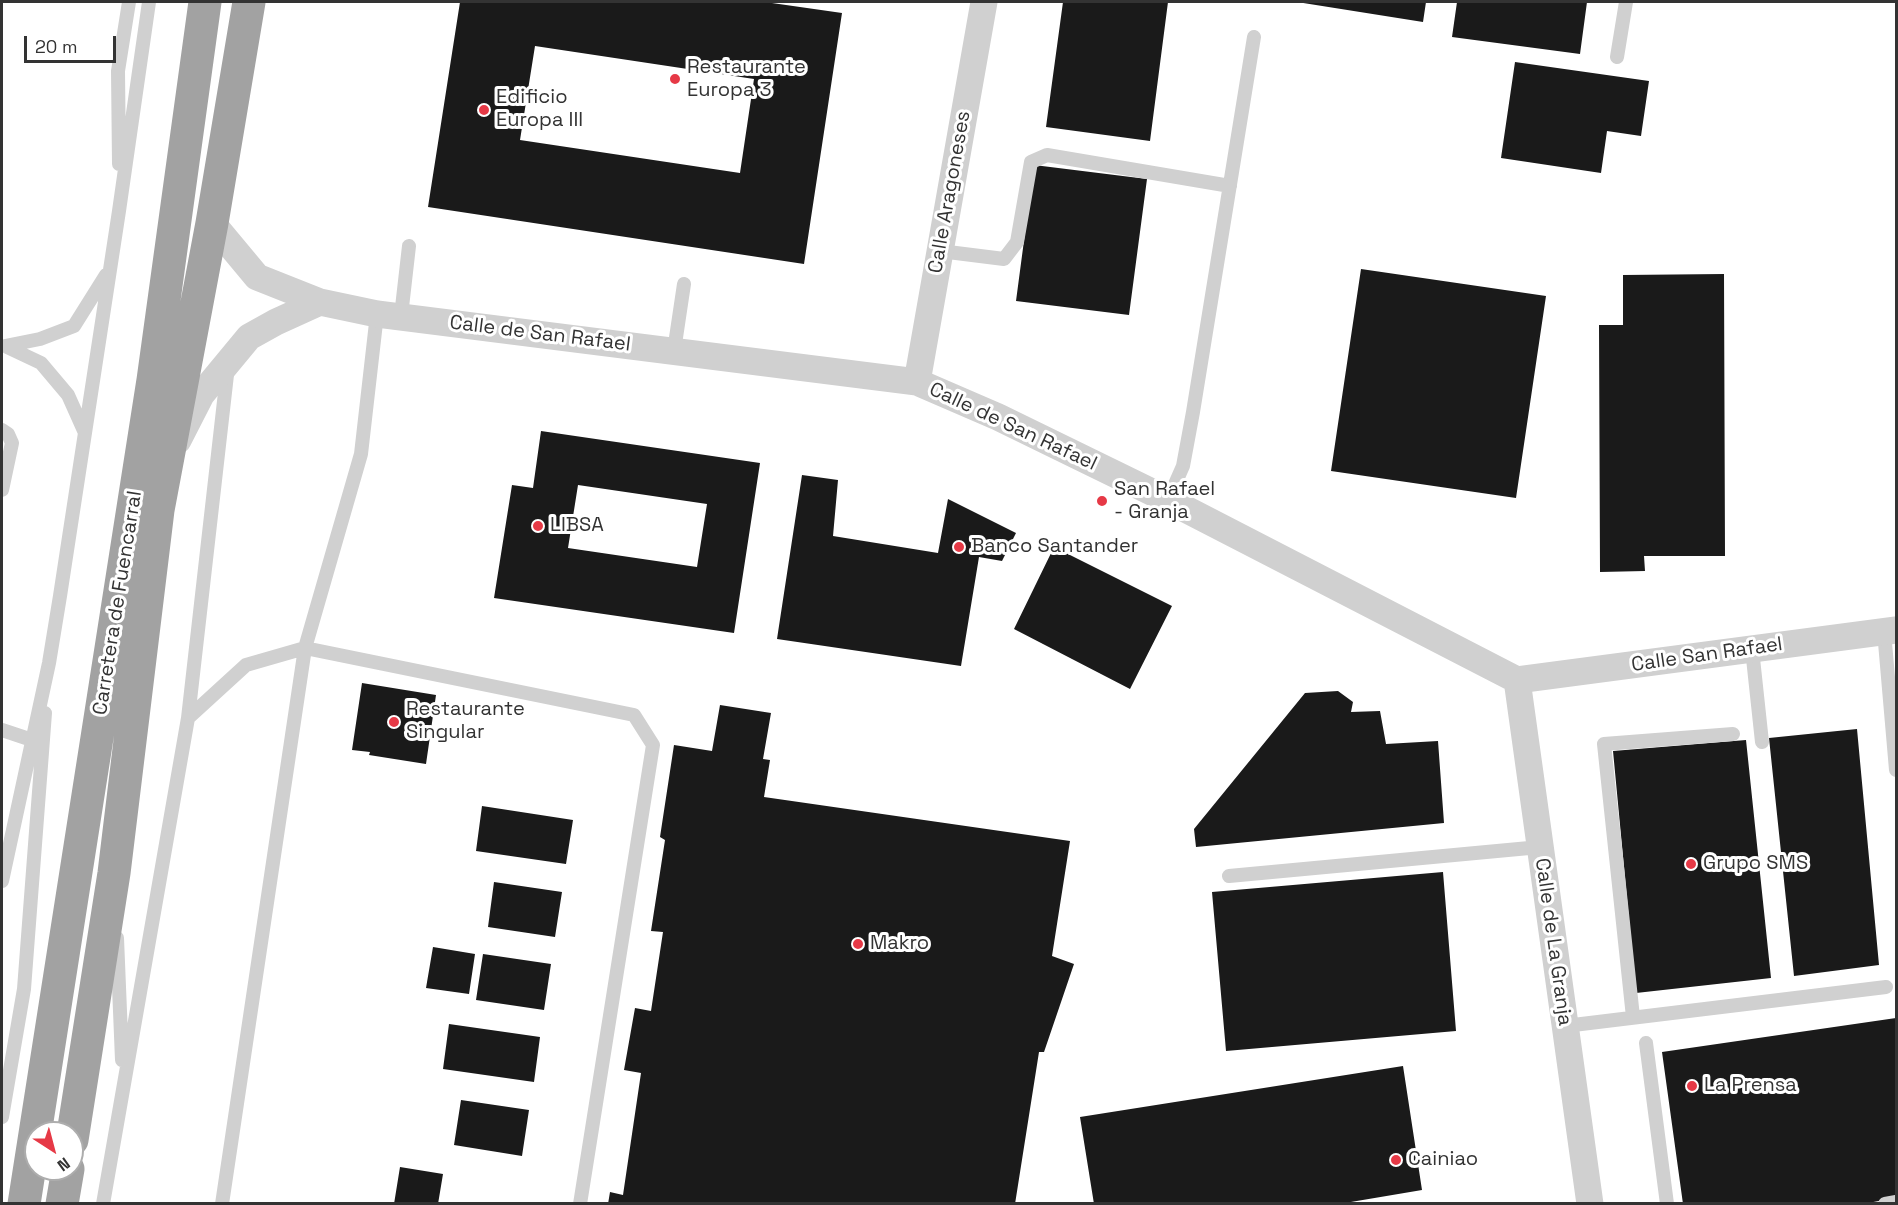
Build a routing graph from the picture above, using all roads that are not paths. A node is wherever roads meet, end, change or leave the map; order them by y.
1 (129, 2) edge
2 (149, 2) edge
3 (205, 2) edge
4 (249, 2) edge
5 (984, 2) edge
6 (1626, 2) edge
7 (1254, 37) dead end
8 (1617, 57) dead end
9 (1230, 186) junction
10 (119, 211) junction
11 (212, 223) junction
12 (409, 246) dead end
13 (940, 251) junction
14 (110, 268) junction
15 (684, 284) dead end
16 (320, 302) junction
17 (389, 315) junction
18 (3, 346) edge
19 (674, 351) junction
20 (229, 361) junction
21 (917, 382) junction
22 (2, 430) edge
23 (85, 433) junction
24 (164, 480) junction
25 (2, 490) edge
26 (1168, 501) junction
27 (1890, 630) edge
28 (305, 648) junction
29 (1752, 649) junction
30 (49, 663) junction
31 (1517, 680) junction
32 (188, 718) junction
33 (2, 730) edge
34 (1733, 734) dead end
35 (32, 740) junction
36 (1762, 742) dead end
37 (1896, 770) edge
38 (1540, 848) junction
39 (114, 873) junction
40 (1229, 876) dead end
41 (2, 881) edge
42 (1886, 987) dead end
43 (1633, 1017) junction
44 (1565, 1026) junction
45 (1646, 1043) dead end
46 (124, 1086) junction
47 (2, 1117) edge
48 (75, 1121) edge
49 (66, 1181) edge
50 (1896, 1202) edge
51 (24, 1203) edge
52 (62, 1203) edge
53 (103, 1203) edge
54 (222, 1203) edge
55 (580, 1203) edge
56 (1590, 1203) edge
57 (1667, 1203) edge
58 (1885, 1203) edge

1 - 10 lane
2 - 10 lane
3 - 51 highway, Carretera de Fuencarral
4 - 11 highway, Carretera de Fuencarral
5 - 13 street, Calle Aragoneses
6 - 8 lane
7 - 9 lane
9 - 13 lane
9 - 26 lane
10 - 14 lane
11 - 16 street, Calle de San Rafael
11 - 24 highway, Carretera de Fuencarral
12 - 17 lane
13 - 21 street, Calle Aragoneses
14 - 18 lane
14 - 23 lane
15 - 19 lane
16 - 17 street, Calle de San Rafael
16 - 20 street
17 - 19 street, Calle de San Rafael
17 - 28 lane
18 - 23 lane
19 - 21 street, Calle de San Rafael
20 - 24 street
20 - 32 lane
21 - 26 street, Calle de San Rafael
22 - 25 lane
23 - 30 lane
24 - 39 highway, Carretera de Fuencarral
26 - 31 street, Calle de San Rafael
27 - 29 street, Calle San Rafael
27 - 37 lane
28 - 32 lane
28 - 54 lane
28 - 55 lane
29 - 31 street, Calle San Rafael
29 - 36 lane
30 - 35 lane
30 - 47 lane
31 - 38 street, Calle de La Granja
32 - 46 lane
33 - 35 lane
34 - 43 lane
35 - 41 lane
38 - 40 lane
38 - 44 street, Calle de La Granja
39 - 46 lane
39 - 48 highway, Carretera de Fuencarral
42 - 43 lane
43 - 44 lane
44 - 56 street, Calle de La Granja
45 - 57 lane
46 - 53 lane
49 - 52 highway
50 - 58 lane

